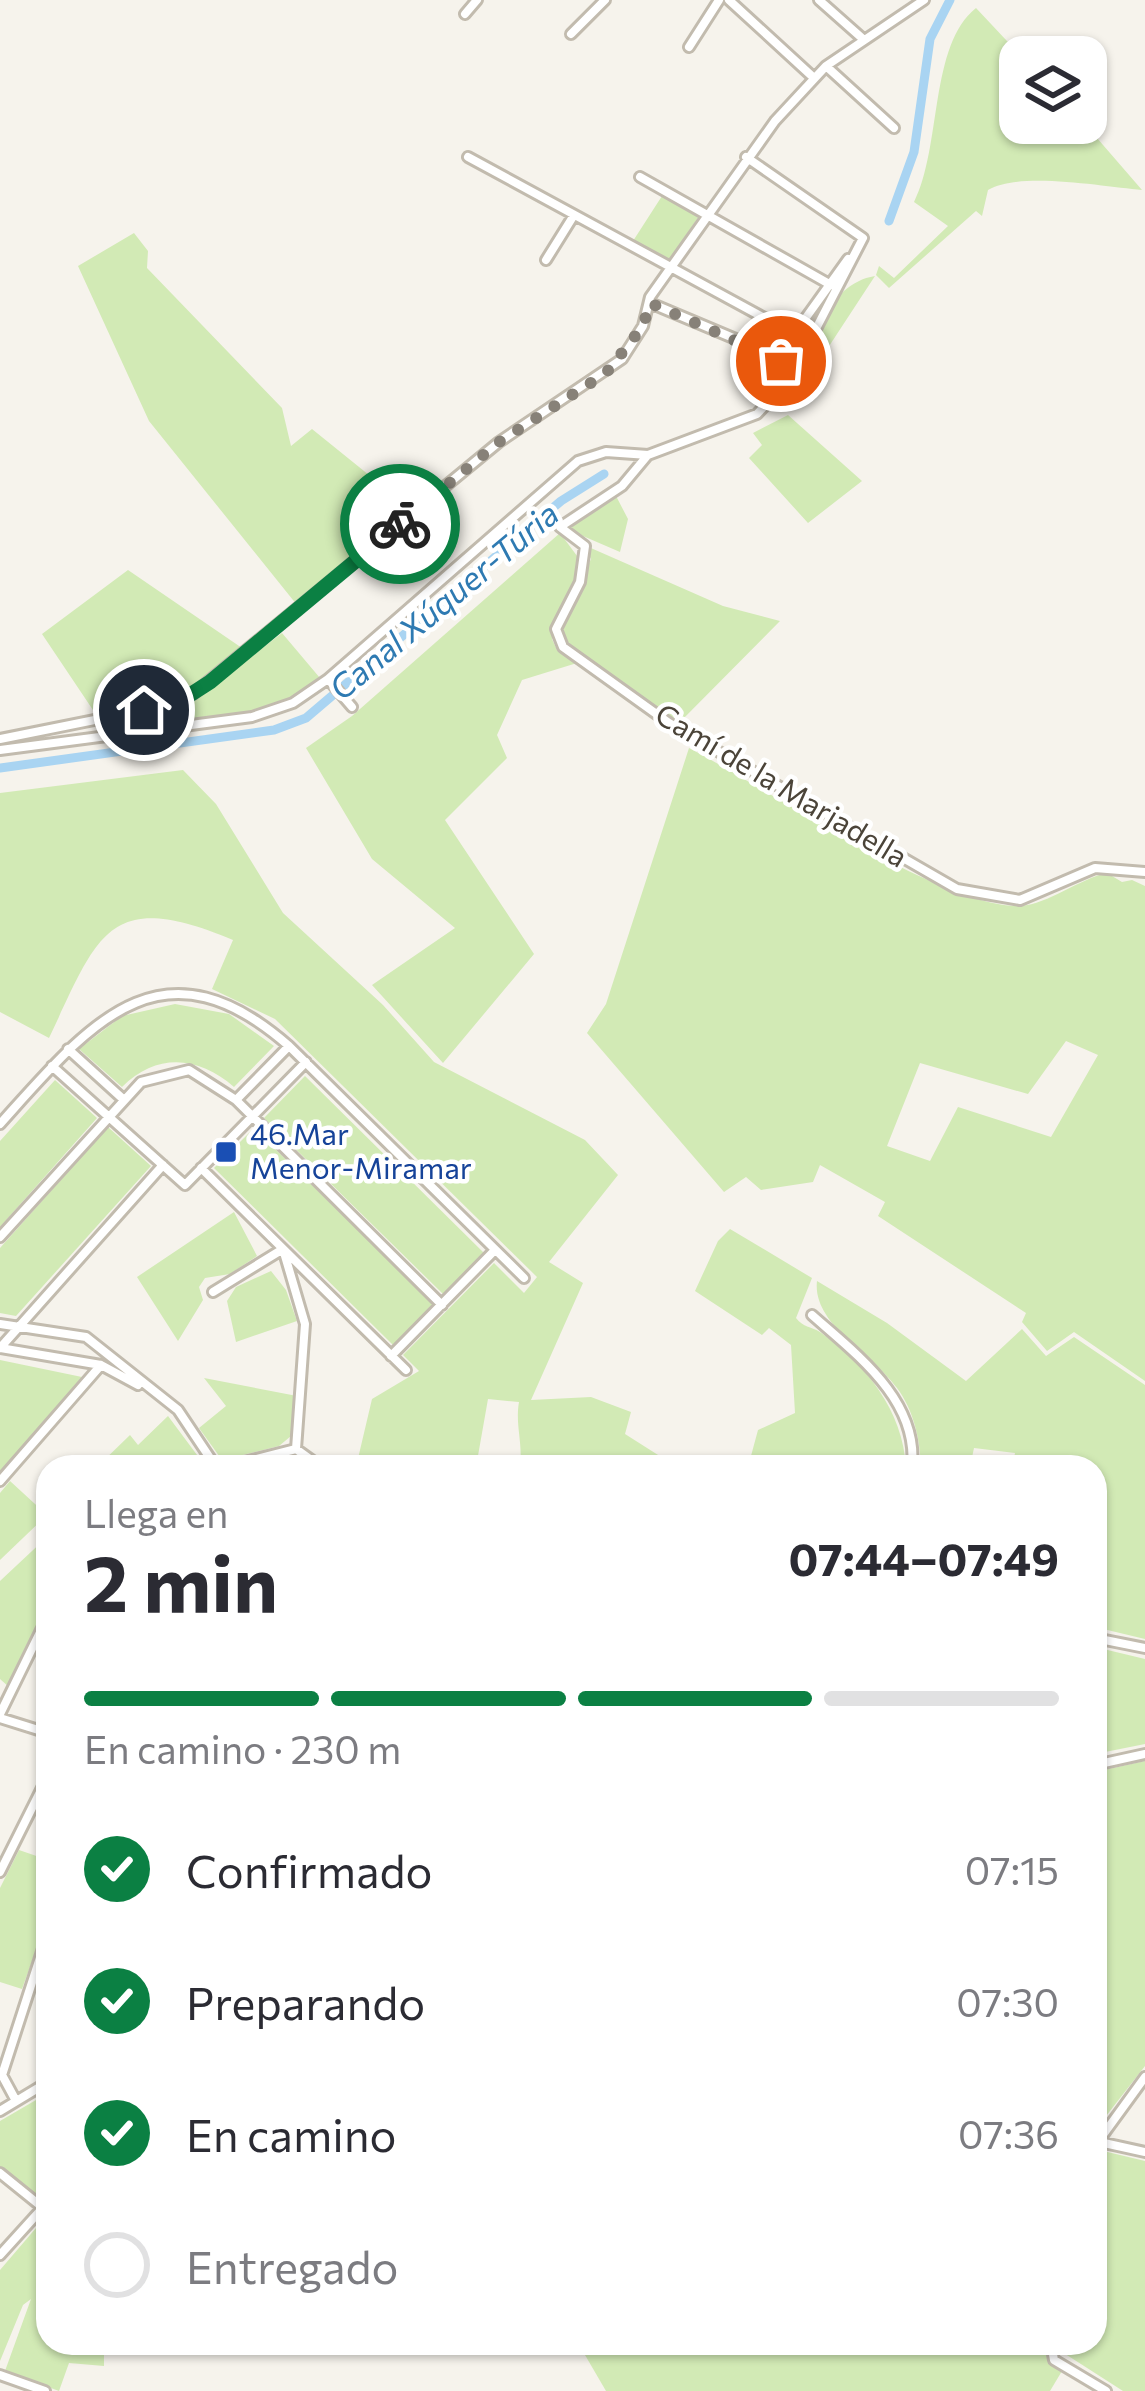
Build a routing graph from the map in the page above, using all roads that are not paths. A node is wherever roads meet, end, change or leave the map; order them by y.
1 (477, 0) edge
2 (605, 0) edge
3 (719, 0) edge
4 (729, 0) edge
5 (819, 0) edge
6 (924, 0) edge
7 (465, 14) dead end
8 (571, 34) dead end
9 (863, 39) junction
10 (689, 47) dead end
11 (826, 66) junction
12 (814, 78) junction
13 (894, 128) dead end
14 (468, 157) dead end
15 (746, 157) junction
16 (640, 177) dead end
17 (574, 214) junction
18 (707, 215) junction
19 (862, 238) junction
20 (546, 260) dead end
21 (669, 269) junction
22 (831, 285) junction
23 (650, 303) junction
24 (794, 334) junction
25 (777, 358) junction
26 (794, 370) junction
27 (648, 455) junction
28 (328, 680) junction
29 (182, 700) junction
30 (351, 707) dead end
31 (187, 727) junction
32 (0, 739) edge
33 (34, 740) junction
34 (0, 750) edge
35 (1145, 872) edge
36 (289, 1046) junction
37 (68, 1048) junction
38 (305, 1062) junction
39 (52, 1066) junction
40 (123, 1099) junction
41 (236, 1100) junction
42 (108, 1116) junction
43 (252, 1116) junction
44 (0, 1124) edge
45 (163, 1165) junction
46 (201, 1168) junction
47 (0, 1237) edge
48 (284, 1250) junction
49 (495, 1250) junction
50 (524, 1278) dead end
51 (213, 1292) dead end
52 (442, 1305) junction
53 (812, 1315) dead end
54 (0, 1324) edge
55 (18, 1328) junction
56 (0, 1348) edge
57 (391, 1355) junction
58 (101, 1365) junction
59 (406, 1370) dead end
60 (161, 1398) junction
61 (296, 1449) junction
62 (211, 1455) edge
63 (271, 1455) edge
64 (304, 1455) edge
65 (911, 1455) edge
66 (0, 1481) edge
67 (1107, 1640) edge
68 (36, 1641) edge
69 (1145, 1648) edge
70 (0, 1716) edge
71 (36, 1729) edge
72 (1145, 1754) edge
73 (1107, 1762) edge
74 (36, 1800) edge
75 (0, 1872) edge
76 (36, 1970) edge
77 (1145, 2077) edge
78 (36, 2088) edge
79 (15, 2099) junction
80 (0, 2111) edge
81 (1107, 2125) edge
82 (1107, 2141) edge
83 (1145, 2152) edge
84 (0, 2173) edge
85 (36, 2199) edge
86 (36, 2215) edge
87 (0, 2255) edge
88 (1053, 2355) edge
89 (0, 2375) edge
90 (45, 2391) edge
91 (1106, 2391) edge

1 - 7 street
2 - 8 street
3 - 10 street
4 - 12 street
5 - 9 street
6 - 9 street
9 - 11 street
11 - 12 street
11 - 13 street
12 - 15 street
14 - 17 street
15 - 18 street
15 - 19 street
16 - 18 street
17 - 20 street
17 - 21 street
18 - 21 street
18 - 22 street
19 - 22 street
19 - 26 street
21 - 23 street
21 - 24 street
22 - 24 street
23 - 25 street
23 - 29 street
24 - 25 street
25 - 26 street
26 - 27 street
27 - 28 street
27 - 35 street, Camí de la Marjadella
28 - 30 street
28 - 31 street
29 - 31 street
29 - 33 street
31 - 33 street
32 - 33 street
33 - 34 street
36 - 37 street
36 - 38 street
36 - 41 street
37 - 39 street
37 - 40 street
38 - 43 street
38 - 49 street
39 - 42 street
39 - 44 street
40 - 41 street
40 - 42 street
41 - 43 street
42 - 45 street
42 - 47 street
43 - 46 street
43 - 52 street
45 - 46 street
45 - 55 street
46 - 48 street
48 - 51 street
48 - 57 street
48 - 61 street
49 - 50 street
49 - 52 street
52 - 57 street
53 - 65 street
54 - 55 street
55 - 56 street
55 - 60 street
56 - 58 street
57 - 59 street
58 - 60 street
58 - 66 street
60 - 62 street
61 - 63 street
61 - 64 street
67 - 69 street
68 - 70 street
70 - 71 street
72 - 73 street
74 - 75 street
76 - 79 street
77 - 81 street
78 - 79 street
79 - 80 street
82 - 83 street
84 - 85 street
86 - 87 street
88 - 91 street
89 - 90 street

